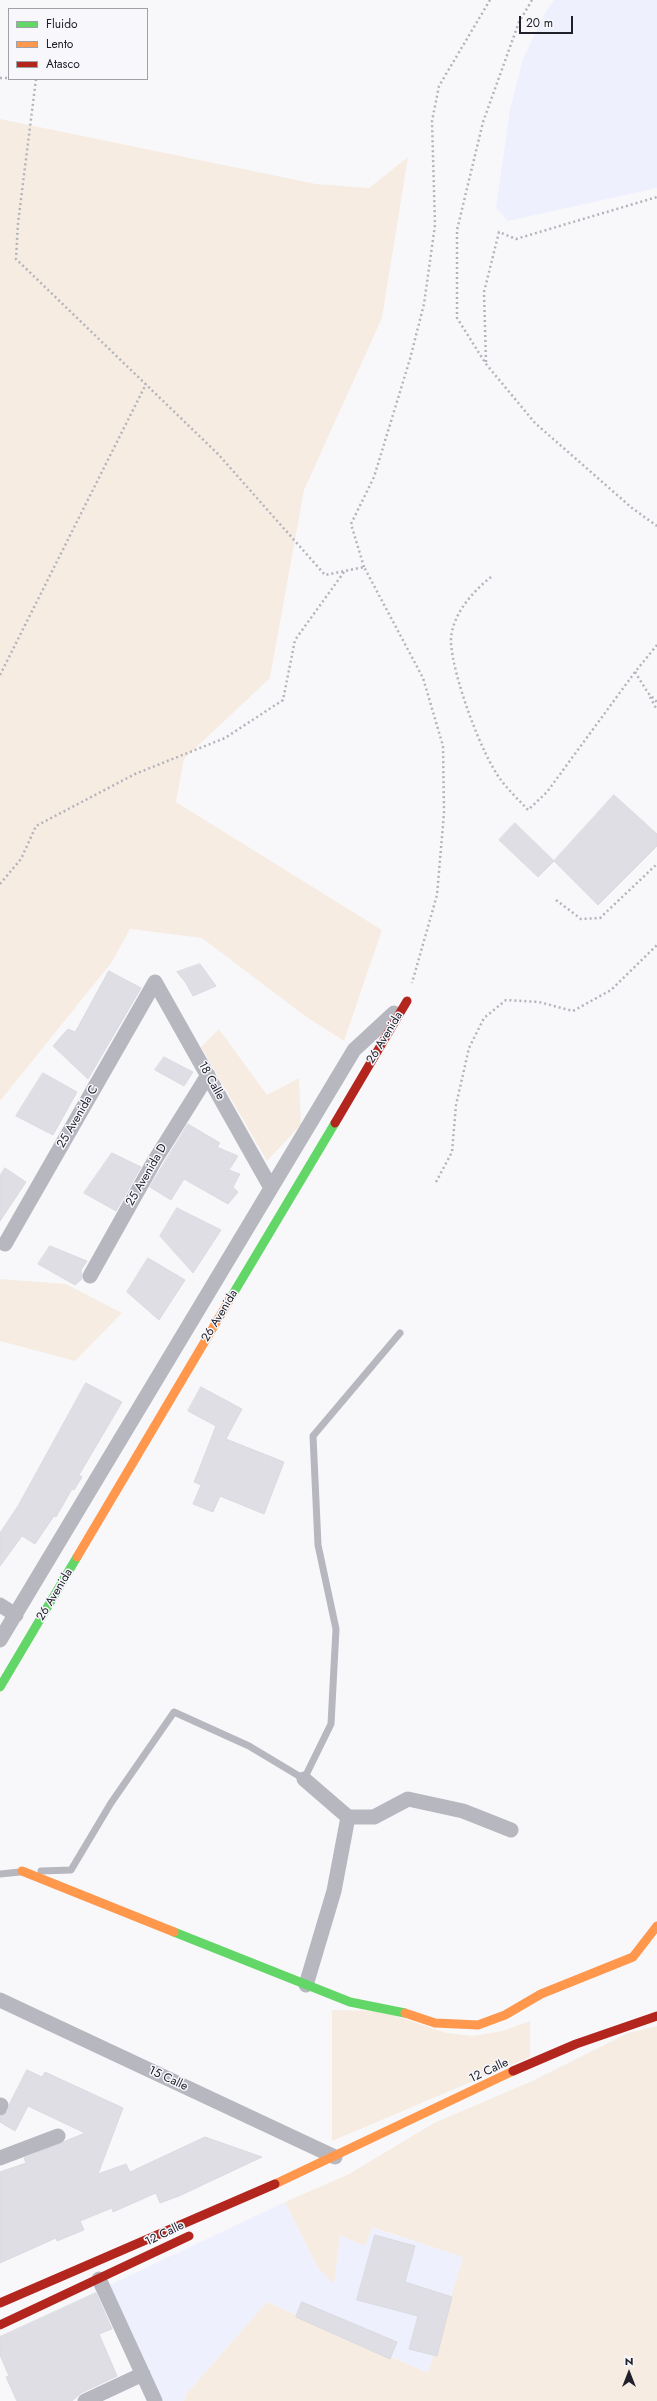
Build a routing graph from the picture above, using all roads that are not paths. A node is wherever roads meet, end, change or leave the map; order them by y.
1 (150, 990) joint
2 (407, 1001) joint
3 (208, 1075) junction
4 (271, 1188) junction
5 (5, 1244) dead end
6 (90, 1276) dead end
7 (400, 1333) dead end
8 (0, 1605) edge
9 (16, 1615) junction
10 (0, 1640) edge
11 (0, 1687) edge
12 (304, 1779) junction
13 (348, 1817) junction
14 (511, 1830) dead end
15 (22, 1872) junction
16 (0, 1874) edge
17 (657, 1926) edge
18 (306, 1985) junction
19 (0, 2000) edge
20 (657, 2016) edge
21 (58, 2136) dead end
22 (0, 2158) edge
23 (335, 2158) junction
24 (268, 2198) dead end
25 (199, 2231) dead end
26 (99, 2279) junction
27 (0, 2303) edge
28 (0, 2325) edge
29 (143, 2374) junction
30 (85, 2401) edge
31 (155, 2401) edge

1 - 3 street, 18 Calle
1 - 5 street, 25 Avenida C
2 - 4 street, 26 Avenida
2 - 11 street, 26 Avenida
3 - 4 street, 18 Calle
3 - 6 street, 25 Avenida D
4 - 9 street, 26 Avenida
7 - 12 lane
8 - 9 street
9 - 10 street, 26 Avenida
12 - 13 street
12 - 15 lane
13 - 14 street
13 - 18 street
15 - 16 lane
15 - 18 street
17 - 18 street
19 - 23 street, 15 Calle
20 - 23 street, 12 Calle
21 - 22 street
23 - 24 street, 12 Calle
23 - 27 street, 12 Calle
25 - 26 street, 12 Calle
26 - 28 street, 12 Calle
26 - 29 street
29 - 30 street
29 - 31 street

